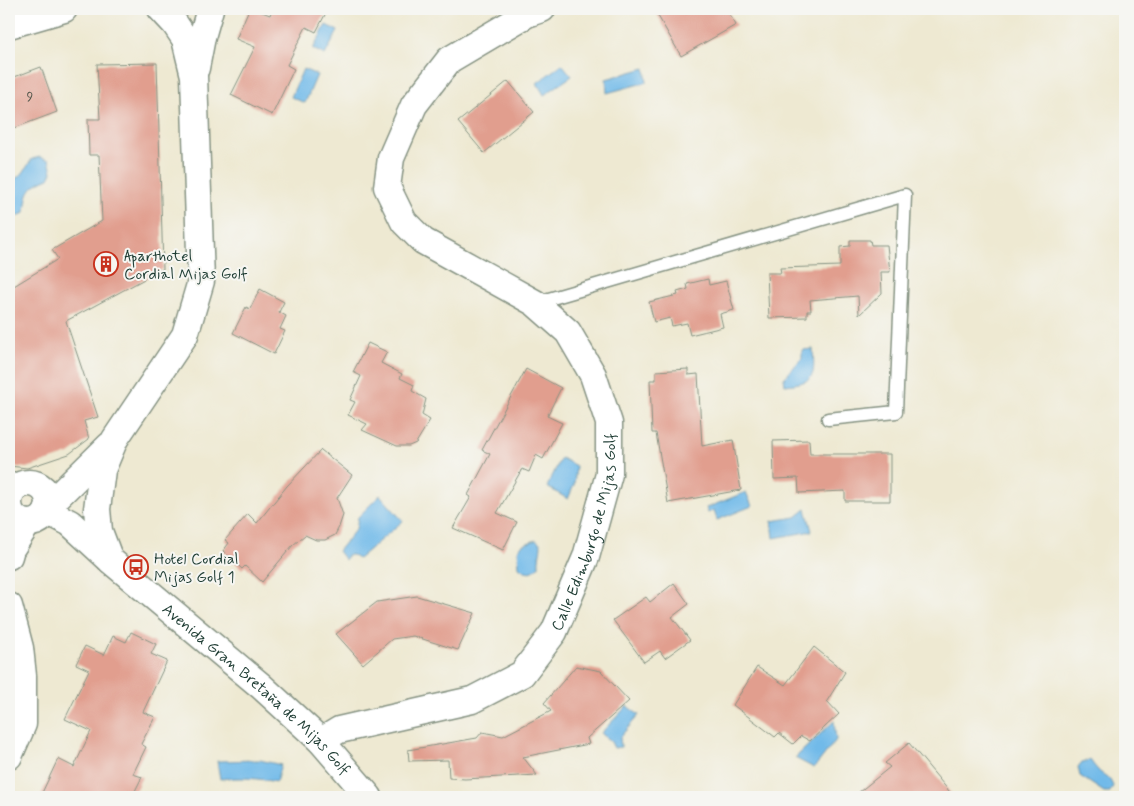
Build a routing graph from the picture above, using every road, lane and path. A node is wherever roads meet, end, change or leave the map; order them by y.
1 (64, 9) edge
2 (160, 9) edge
3 (210, 9) edge
4 (542, 9) edge
5 (9, 25) edge
6 (194, 76) junction
7 (535, 304) junction
8 (828, 419) dead end
9 (115, 440) junction
10 (23, 512) edge
11 (9, 556) edge
12 (110, 560) junction
13 (9, 606) edge
14 (321, 741) junction
15 (9, 756) edge
16 (369, 797) edge

1 - 5 street
2 - 6 street, Avenida Gran Bretaña de Mijas Golf
3 - 6 street
4 - 7 street, Calle Edimburgo de Mijas Golf
6 - 9 street, Avenida Gran Bretaña de Mijas Golf
7 - 8 lane
7 - 14 street, Calle Edimburgo de Mijas Golf
9 - 10 street
9 - 12 street, Avenida Gran Bretaña de Mijas Golf
10 - 11 street
10 - 12 street
12 - 14 street, Avenida Gran Bretaña de Mijas Golf
13 - 15 street
14 - 16 street, Avenida Gran Bretaña de Mijas Golf

